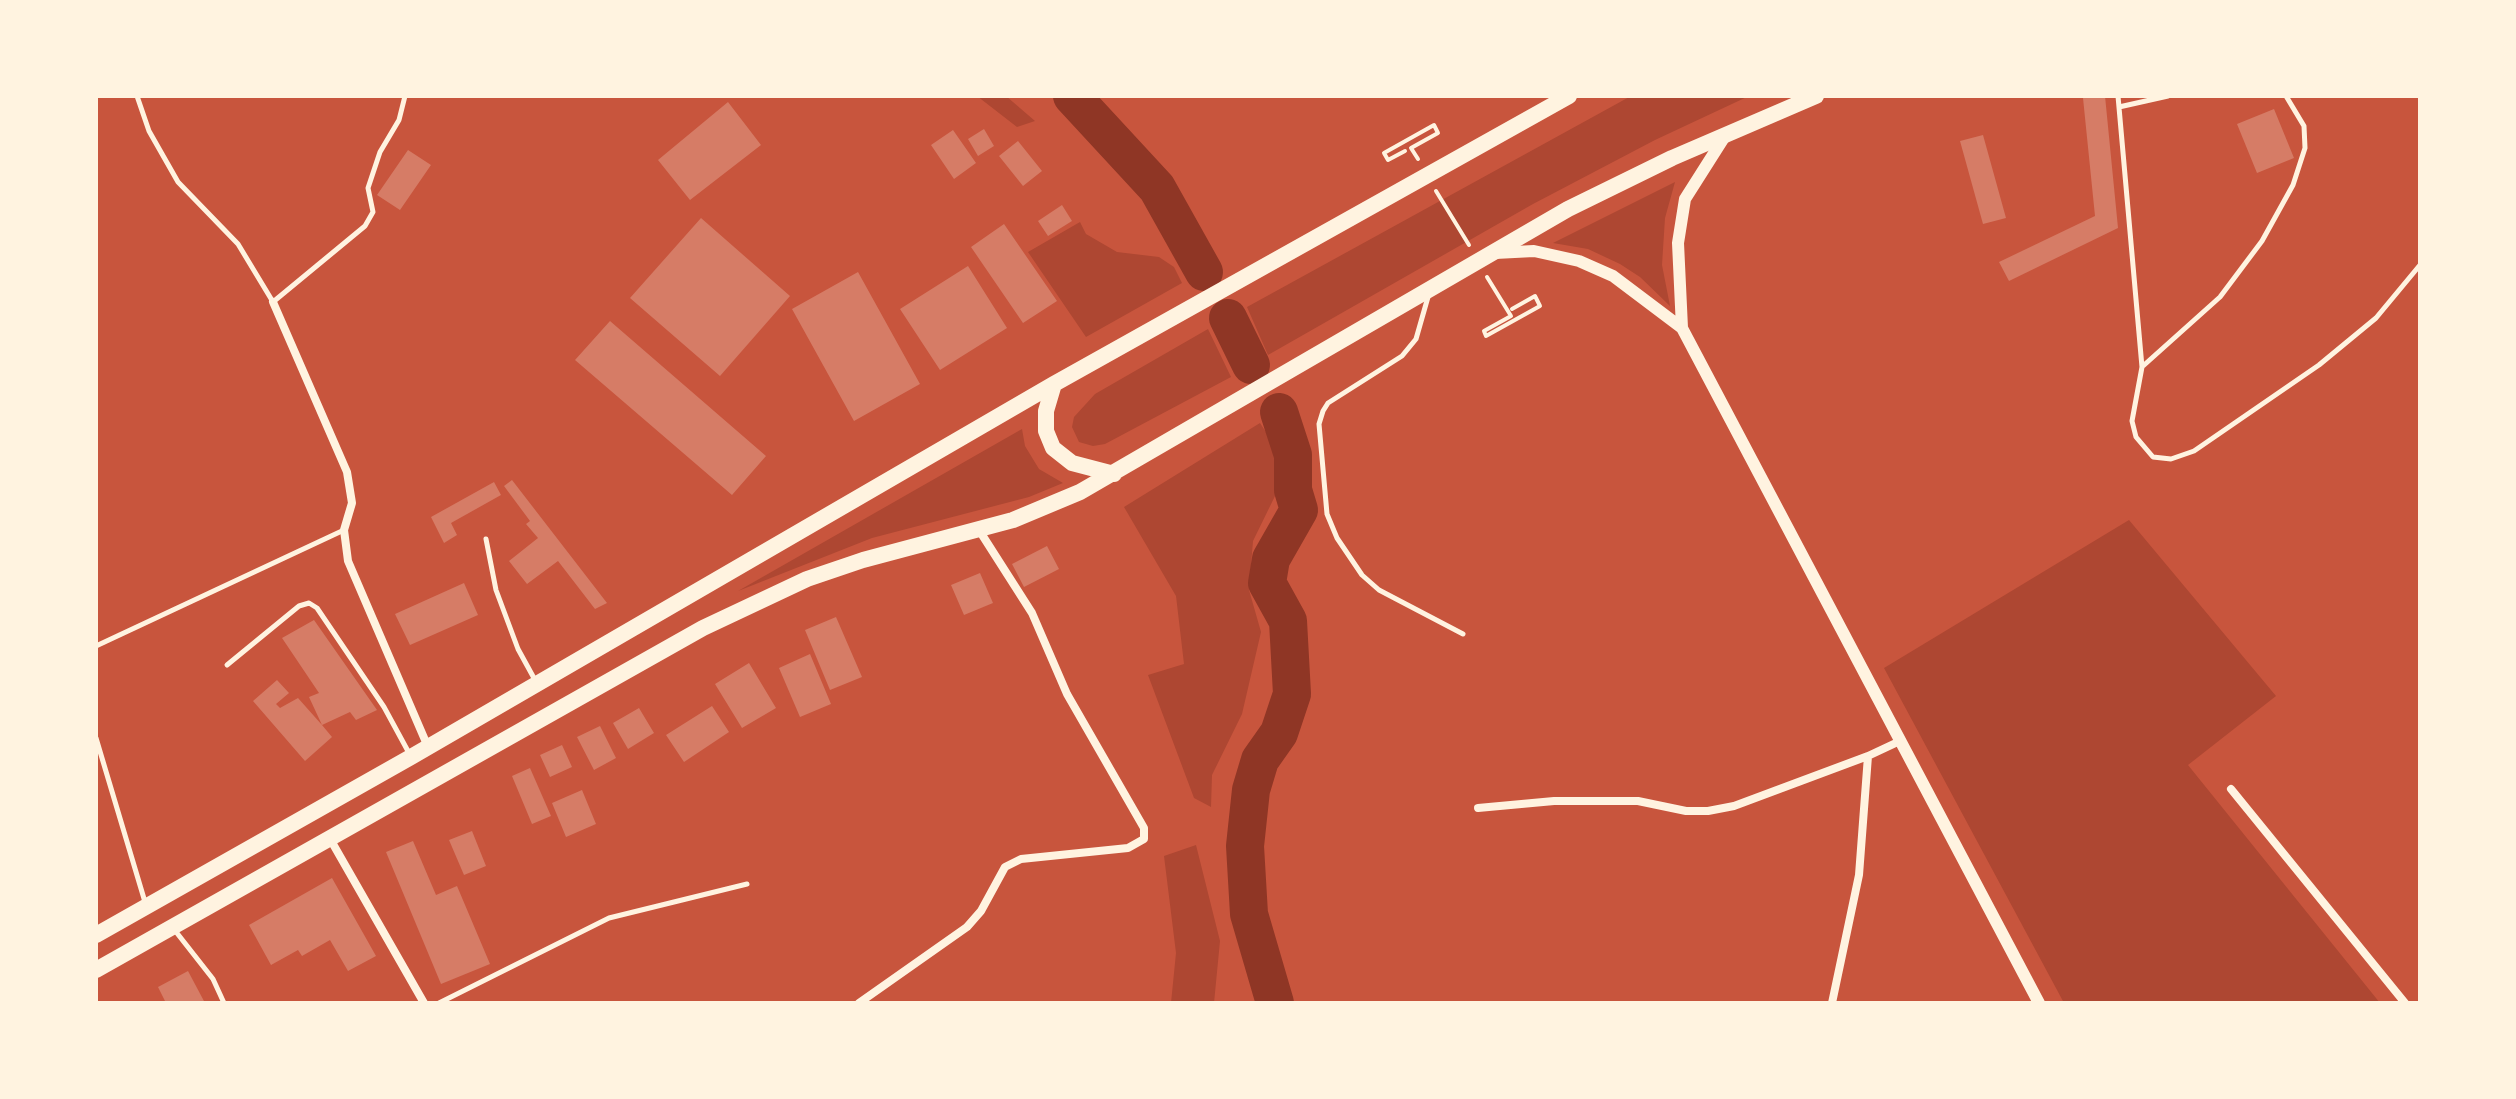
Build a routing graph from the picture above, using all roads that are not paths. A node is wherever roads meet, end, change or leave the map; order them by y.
1 (137, 96) edge
2 (405, 96) edge
3 (1569, 96) edge
4 (1816, 96) edge
5 (2118, 96) edge
6 (2168, 96) edge
7 (2286, 96) edge
8 (2119, 107) junction
9 (1727, 133) junction
10 (1495, 253) junction
11 (2420, 265) edge
12 (1430, 290) junction
13 (273, 302) junction
14 (1682, 328) junction
15 (2142, 367) junction
16 (1054, 384) junction
17 (1114, 474) junction
18 (344, 530) junction
19 (979, 530) junction
20 (486, 539) dead end
21 (1463, 634) dead end
22 (96, 646) edge
23 (227, 665) dead end
24 (538, 685) junction
25 (96, 738) edge
26 (1900, 741) junction
27 (428, 747) junction
28 (1868, 756) junction
29 (411, 757) junction
30 (2231, 789) dead end
31 (1478, 808) dead end
32 (329, 836) junction
33 (747, 884) dead end
34 (146, 907) junction
35 (171, 925) junction
36 (96, 935) edge
37 (96, 970) edge
38 (224, 1003) edge
39 (424, 1003) edge
40 (439, 1003) edge
41 (859, 1003) edge
42 (1832, 1003) edge
43 (2039, 1003) edge
44 (2405, 1003) edge

1 - 13 lane
2 - 13 lane
3 - 16 main road
4 - 9 main road
5 - 8 lane
6 - 8 lane
7 - 15 lane
8 - 15 lane
9 - 10 main road
9 - 14 street
10 - 12 main road
10 - 14 street
11 - 15 lane
12 - 17 main road
12 - 21 lane
13 - 18 street
14 - 26 street
16 - 17 main road
16 - 24 main road
17 - 19 main road
18 - 22 lane
18 - 27 street
19 - 32 main road
19 - 41 street
20 - 24 lane
23 - 29 lane
24 - 27 main road
25 - 34 lane
26 - 28 street
26 - 43 street
27 - 29 main road
28 - 31 street
28 - 42 street
29 - 34 main road
30 - 44 street
32 - 35 main road
32 - 39 street
33 - 40 lane
34 - 36 main road
35 - 37 main road
35 - 38 lane

